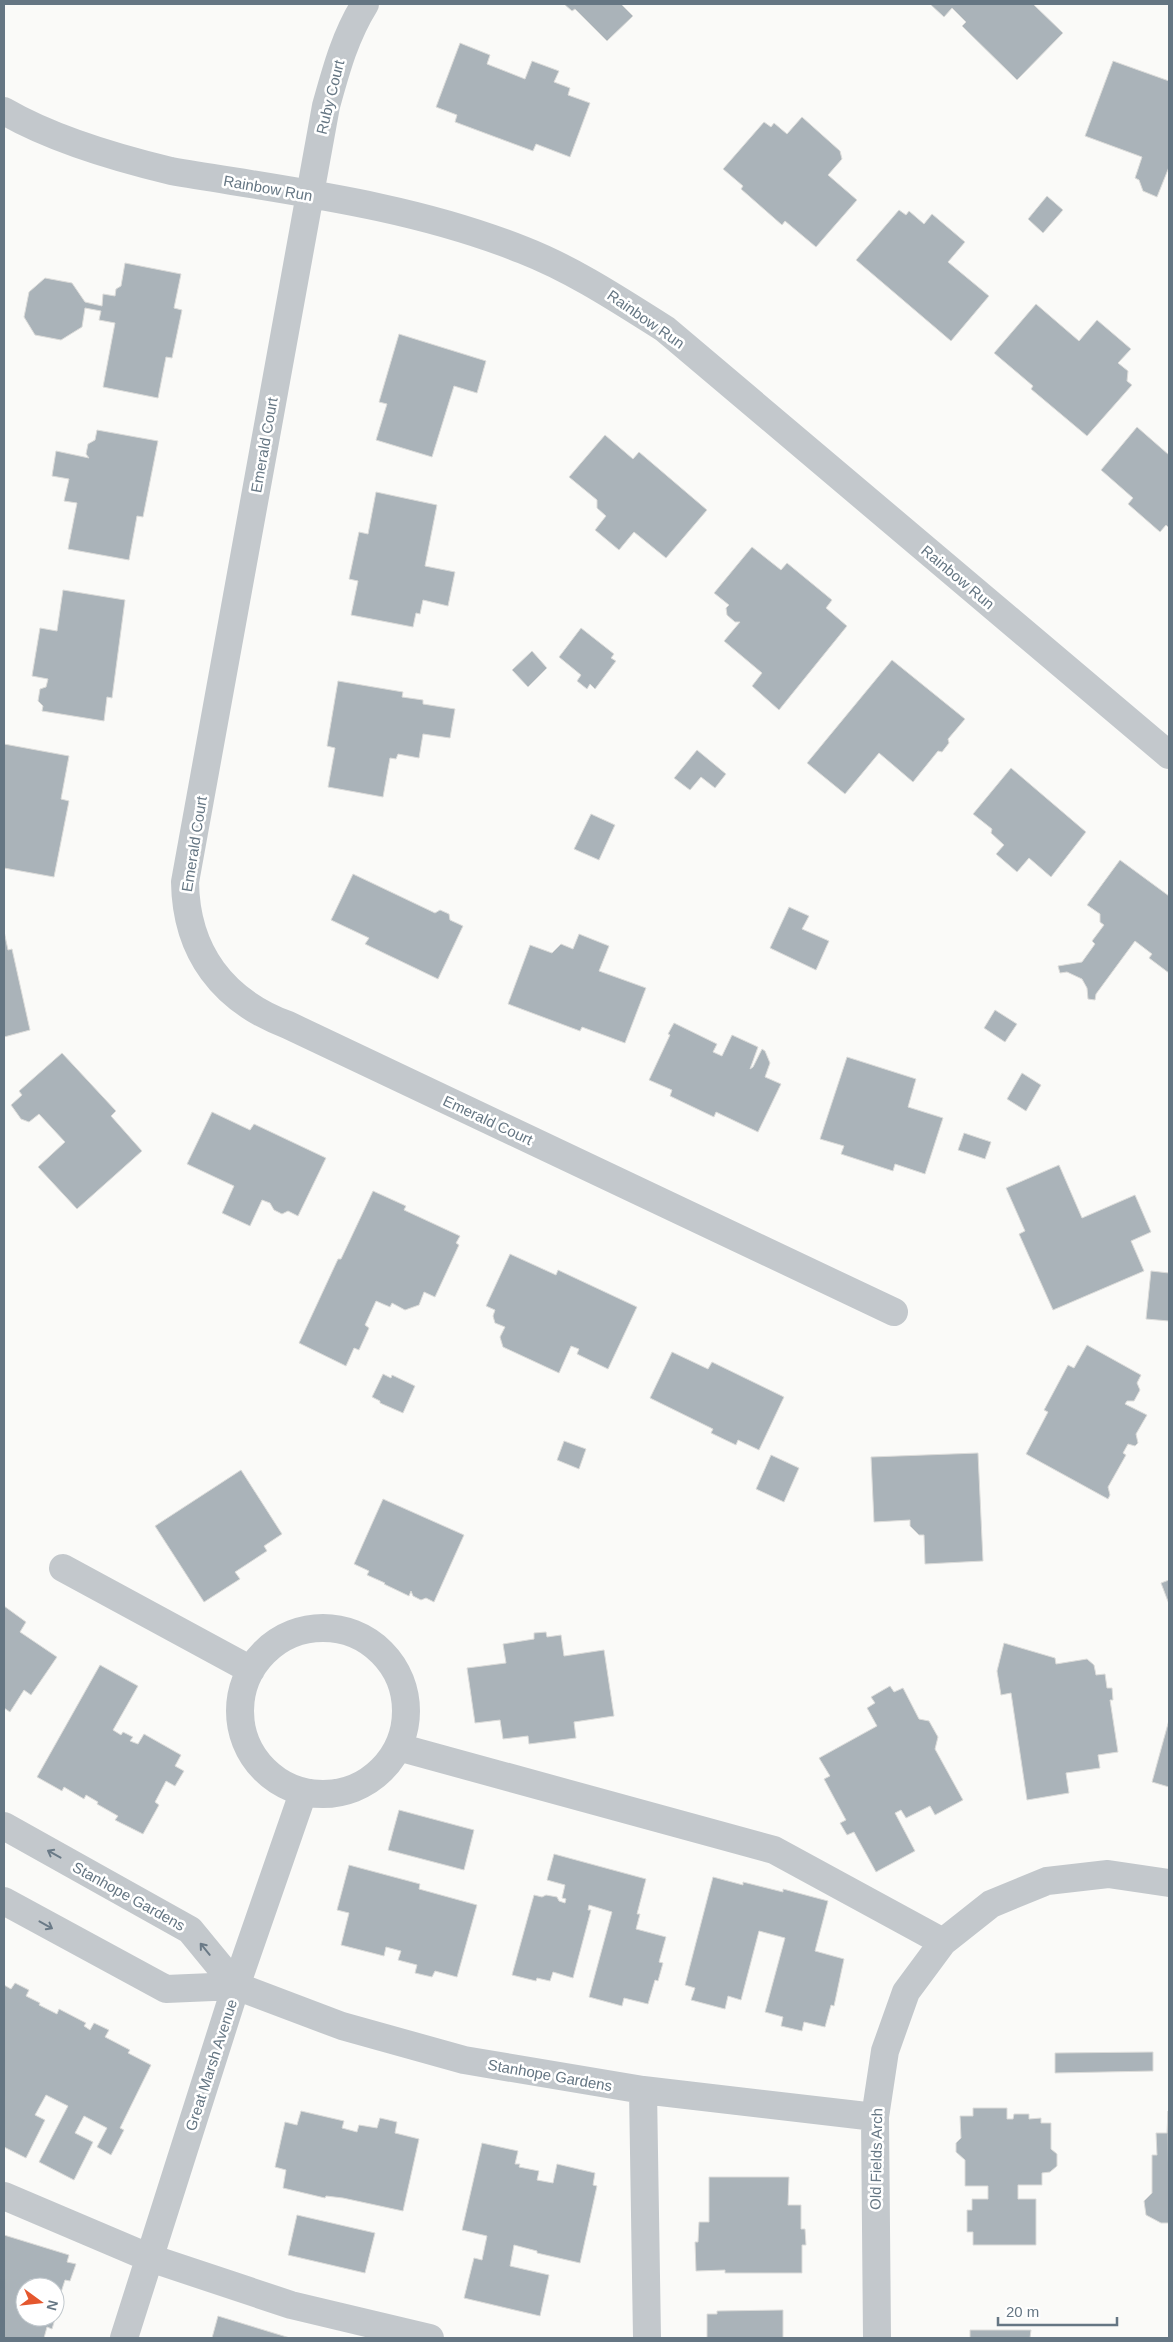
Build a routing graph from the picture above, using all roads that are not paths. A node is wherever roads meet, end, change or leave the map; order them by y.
1 (364, 4) edge
2 (4, 111) edge
3 (310, 195) junction
4 (1169, 755) edge
5 (894, 1312) dead end
6 (64, 1568) dead end
7 (251, 1670) junction
8 (398, 1747) junction
9 (303, 1793) junction
10 (4, 1826) edge
11 (1169, 1883) edge
12 (4, 1901) edge
13 (943, 1942) junction
14 (236, 1986) junction
15 (643, 2090) junction
16 (874, 2117) junction
17 (4, 2196) edge
18 (150, 2258) junction
19 (423, 2337) edge
20 (124, 2338) edge
21 (647, 2338) edge
22 (877, 2338) edge

1 - 3 street, Ruby Court
2 - 3 street, Rainbow Run
3 - 4 street, Rainbow Run
3 - 5 street, Emerald Court
6 - 7 street
7 - 8 street
7 - 9 street
8 - 9 street
8 - 13 street
9 - 14 street, Great Marsh Avenue
14 -> 10 street, Stanhope Gardens
11 - 13 street, Old Fields Arch
12 -> 14 street, Stanhope Gardens
13 - 16 street, Old Fields Arch
14 - 15 street, Stanhope Gardens
14 - 18 street, Great Marsh Avenue
15 - 16 street, Stanhope Gardens
15 - 21 street
16 - 22 street, Old Fields Arch
17 - 18 street
18 - 19 street
18 - 20 street, Great Marsh Avenue

